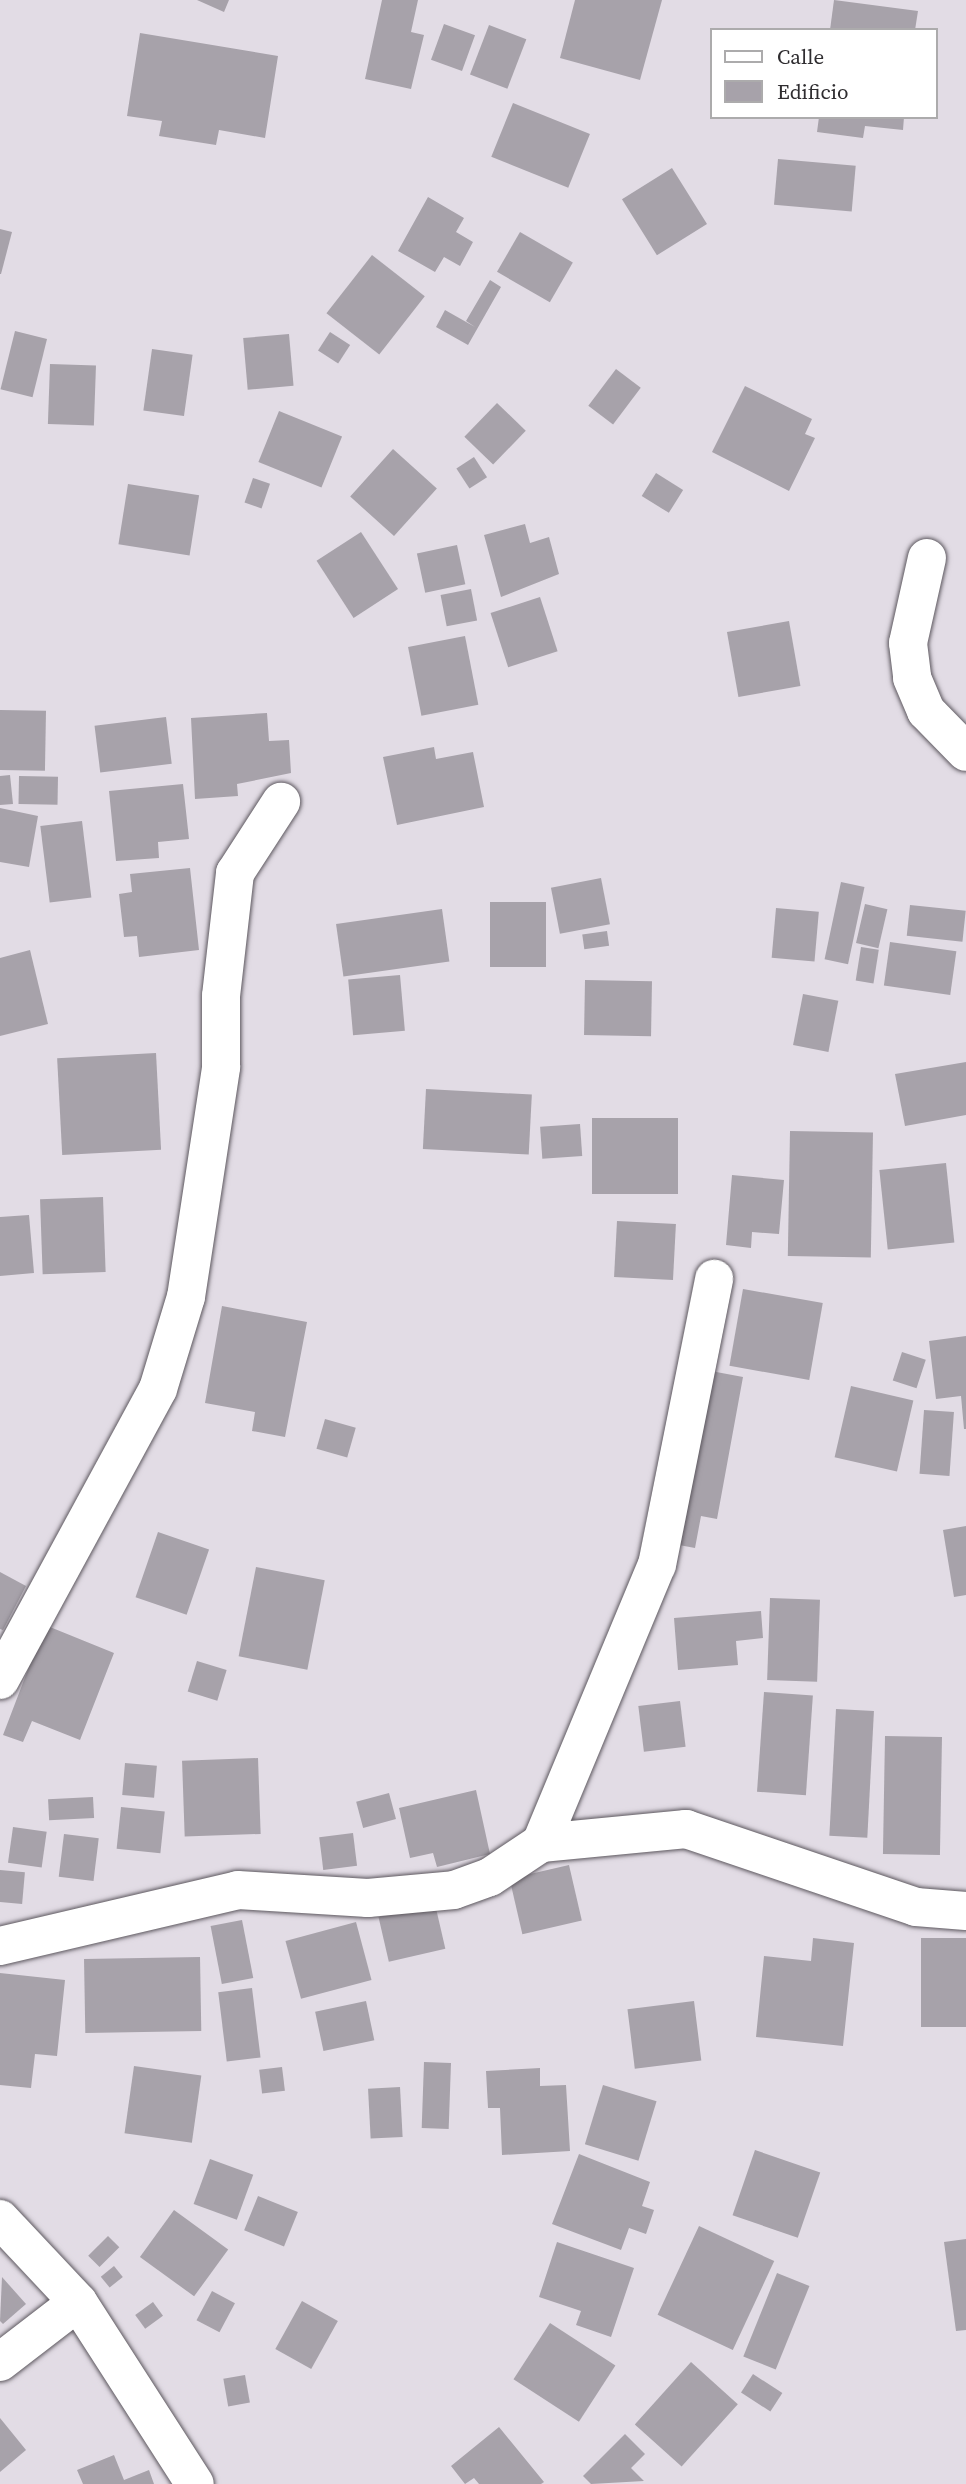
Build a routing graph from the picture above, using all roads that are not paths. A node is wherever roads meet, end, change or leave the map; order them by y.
1 (927, 558) dead end
2 (966, 752) edge
3 (281, 802) dead end
4 (714, 1279) dead end
5 (0, 1680) edge
6 (541, 1843) junction
7 (966, 1911) edge
8 (0, 1946) edge
9 (0, 2219) edge
10 (78, 2302) junction
11 (0, 2362) edge
12 (195, 2484) edge

1 - 2 street
3 - 5 street
4 - 6 street
6 - 7 street
6 - 8 street
9 - 10 street
10 - 11 street
10 - 12 street

